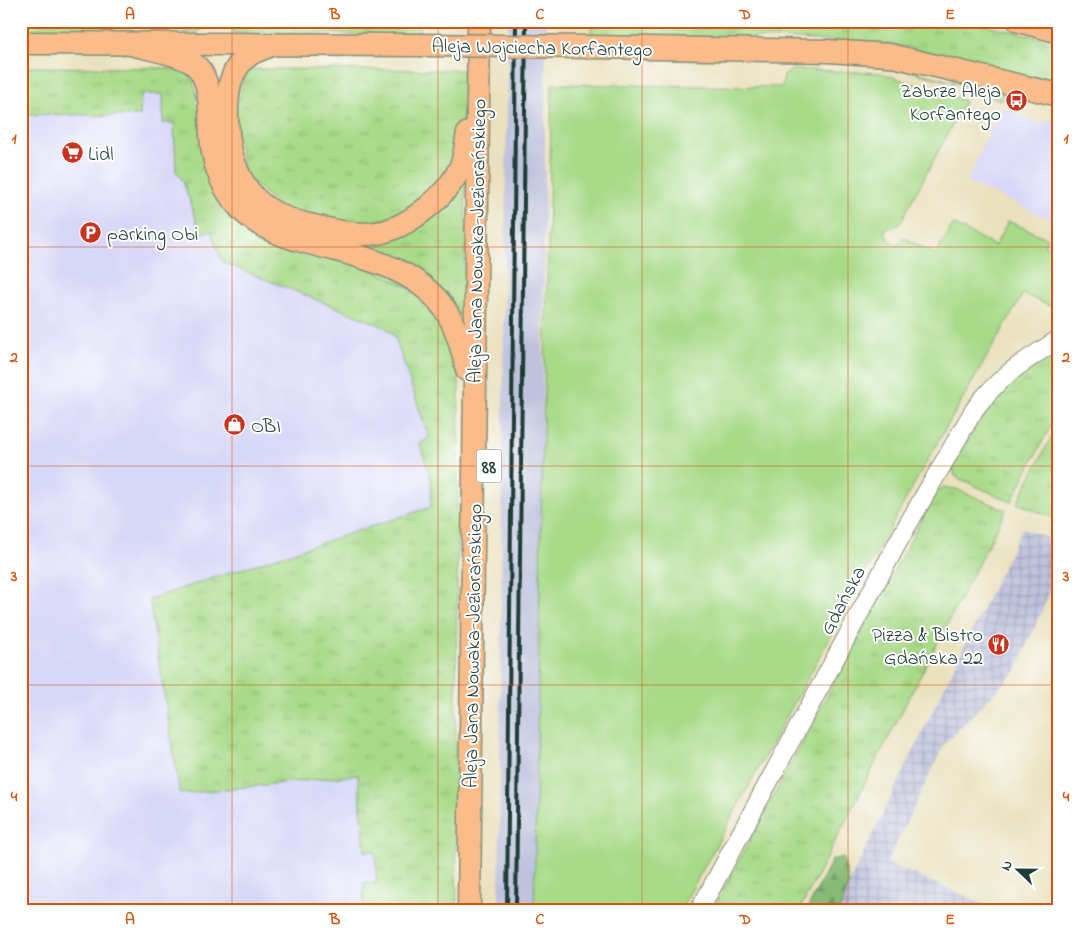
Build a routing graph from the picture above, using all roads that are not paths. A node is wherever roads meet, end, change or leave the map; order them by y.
1 (479, 21) edge
2 (493, 21) edge
3 (1019, 21) edge
4 (1059, 32) edge
5 (21, 42) edge
6 (130, 44) junction
7 (273, 44) junction
8 (478, 66) junction
9 (1055, 95) edge
10 (1059, 339) edge
11 (475, 414) junction
12 (469, 911) edge
13 (483, 911) edge
14 (699, 911) edge

1 - 8 main road, Aleja Jana Nowaka-Jeziorańskiego / 88
2 - 13 main road, Aleja Jana Nowaka-Jeziorańskiego / 88
3 - 4 main road
5 - 6 main road, Aleja Wojciecha Korfantego
6 - 7 main road, Aleja Wojciecha Korfantego
6 - 11 main road
7 - 8 main road
7 - 9 main road, Aleja Wojciecha Korfantego, bridge
8 - 11 main road, Aleja Jana Nowaka-Jeziorańskiego / 88
10 - 14 street, Gdańska
11 - 12 main road, Aleja Jana Nowaka-Jeziorańskiego / 88

